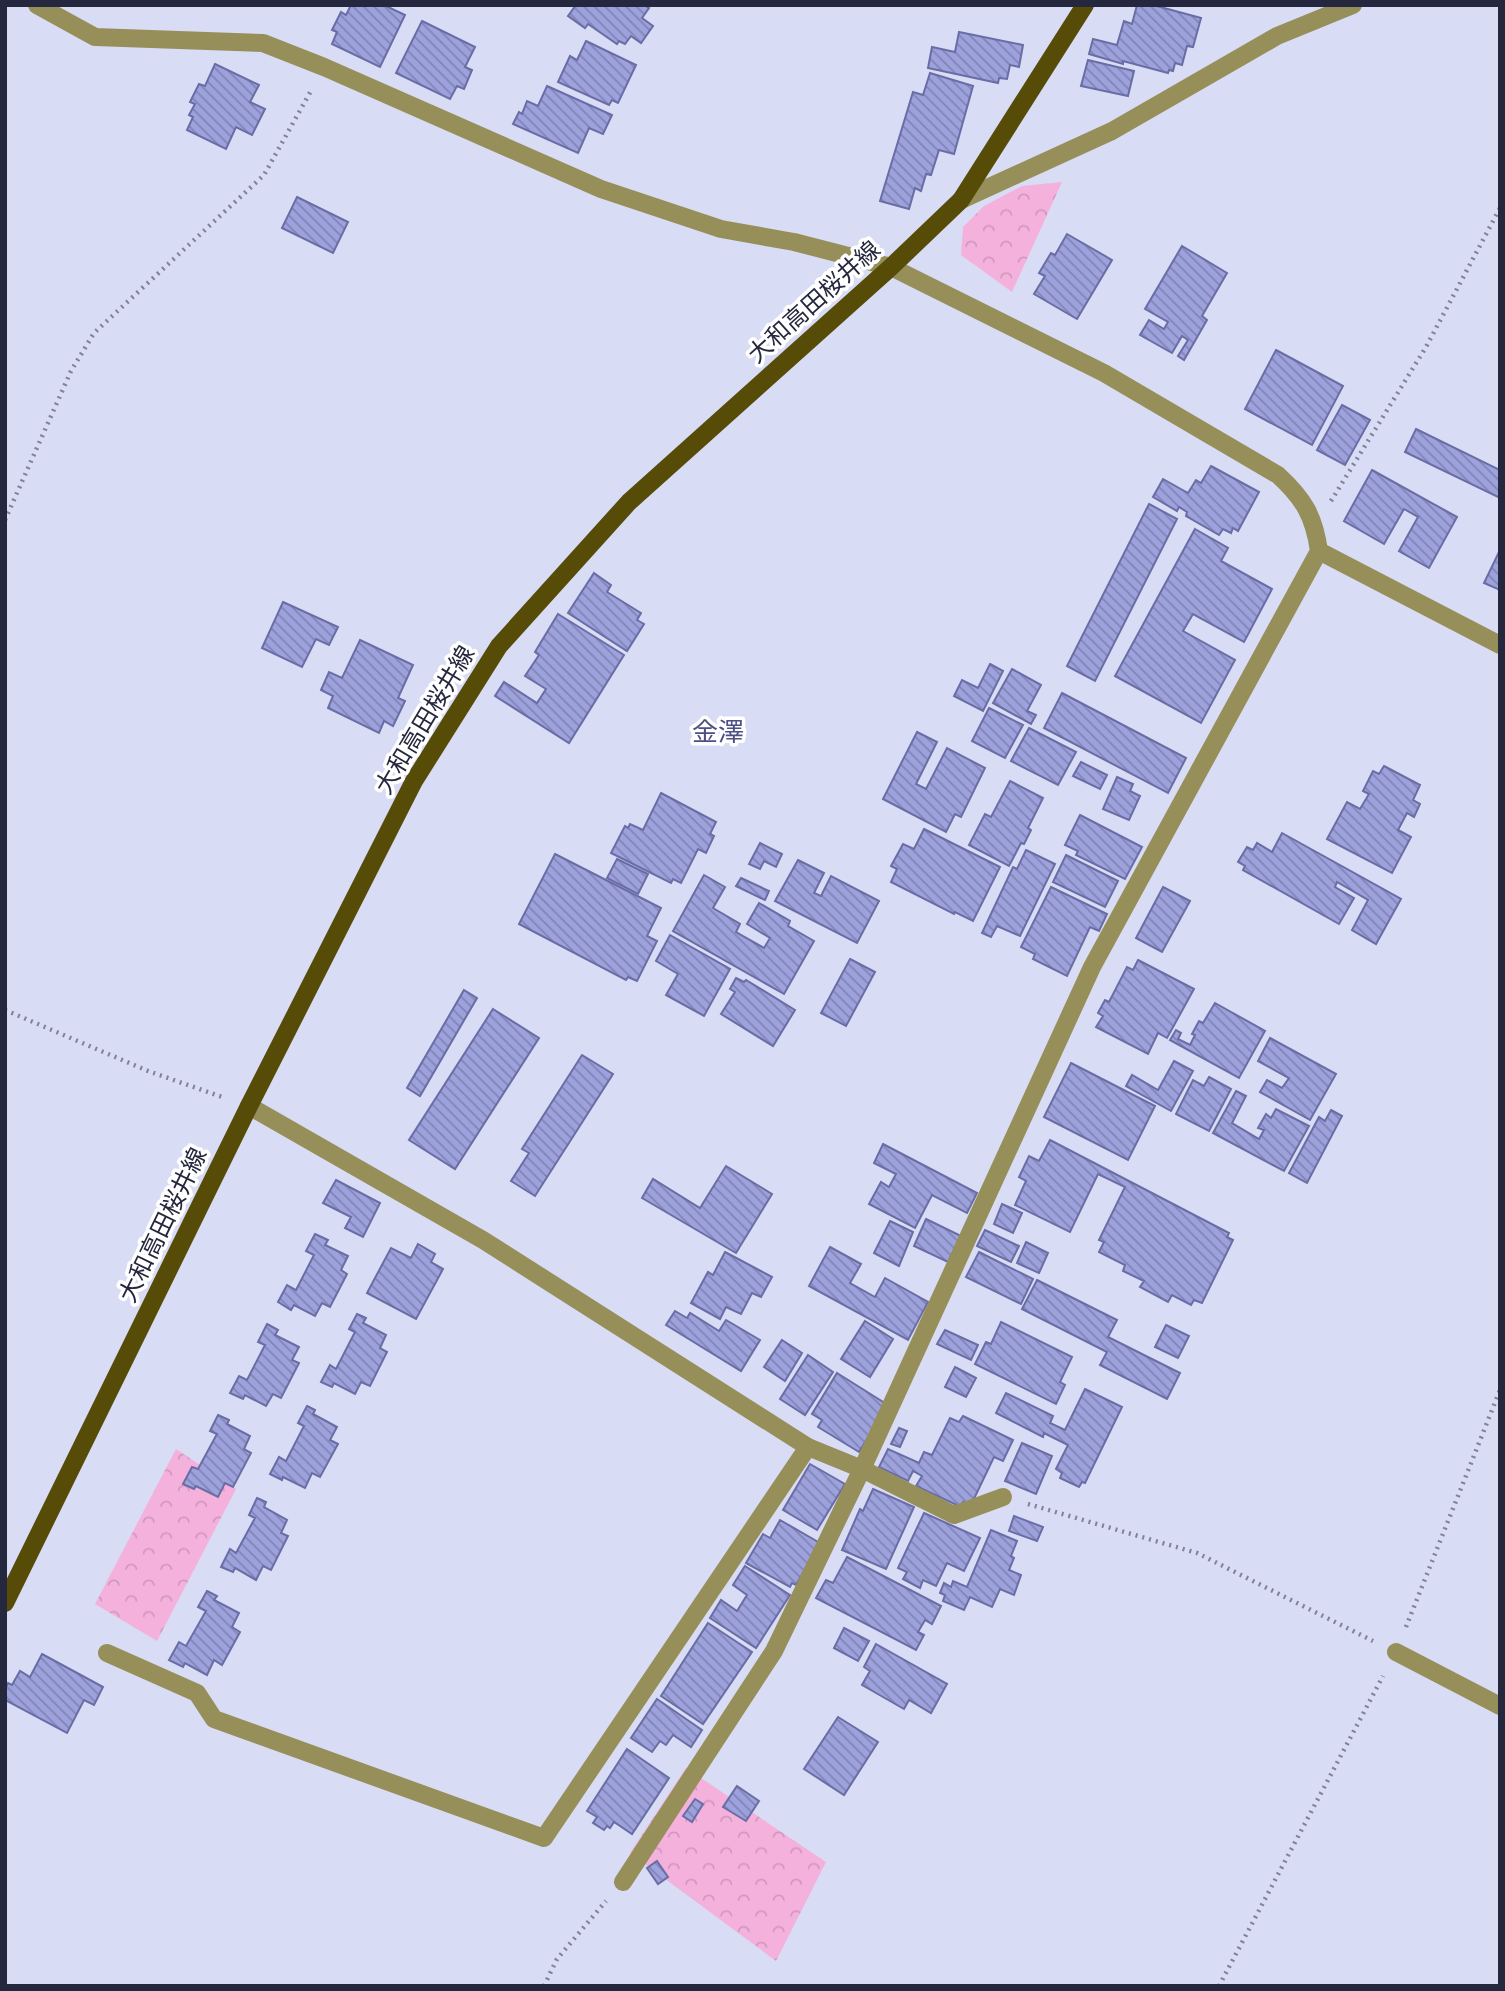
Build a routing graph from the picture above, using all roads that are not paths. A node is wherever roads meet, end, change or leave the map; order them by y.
1 (37, 5) edge
2 (1085, 5) edge
3 (1353, 5) edge
4 (961, 200) junction
5 (891, 267) junction
6 (1319, 551) junction
7 (1500, 645) edge
8 (249, 1106) junction
9 (808, 1447) junction
10 (862, 1469) junction
11 (1003, 1497) road end
12 (5, 1603) edge
13 (1395, 1652) road end
14 (107, 1653) dead end
15 (1500, 1706) edge
16 (623, 1882) road end

1 - 5 street
2 - 4 main road, 大和高田桜井線
3 - 4 street
4 - 5 main road, 大和高田桜井線
5 - 6 street
5 - 8 main road, 大和高田桜井線
6 - 7 street
6 - 10 street
8 - 9 street
8 - 12 main road, 大和高田桜井線
9 - 10 street
9 - 14 street
10 - 11 street
10 - 16 street
13 - 15 street

